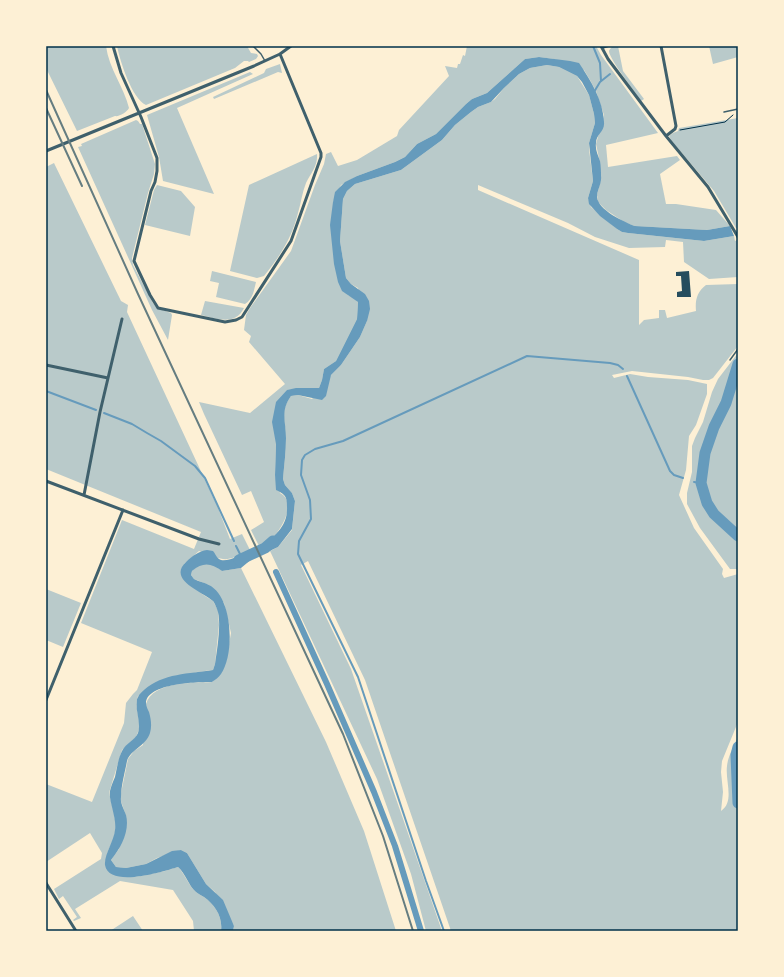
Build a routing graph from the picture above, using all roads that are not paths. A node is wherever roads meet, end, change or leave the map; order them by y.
1 (113, 46) edge
2 (253, 46) edge
3 (291, 46) edge
4 (609, 46) edge
5 (662, 46) edge
6 (601, 47) edge
7 (280, 54) junction
8 (265, 61) junction
9 (738, 109) edge
10 (724, 112) dead end
11 (139, 113) junction
12 (666, 136) junction
13 (47, 151) edge
14 (738, 237) edge
15 (122, 318) dead end
16 (738, 349) edge
17 (730, 360) dead end
18 (46, 364) edge
19 (108, 378) junction
20 (46, 481) edge
21 (84, 495) junction
22 (123, 510) junction
23 (219, 544) dead end
24 (46, 700) edge
25 (46, 883) edge
26 (76, 931) edge

1 - 11 street
2 - 8 lane
3 - 7 street
4 - 6 lane
5 - 12 street
6 - 12 street
7 - 8 street
7 - 11 street
8 - 11 street
9 - 10 lane
11 - 13 street
12 - 14 street
15 - 19 street
16 - 17 lane
18 - 19 street
19 - 21 street
20 - 21 street
21 - 22 street
22 - 23 street
22 - 24 street
25 - 26 street

